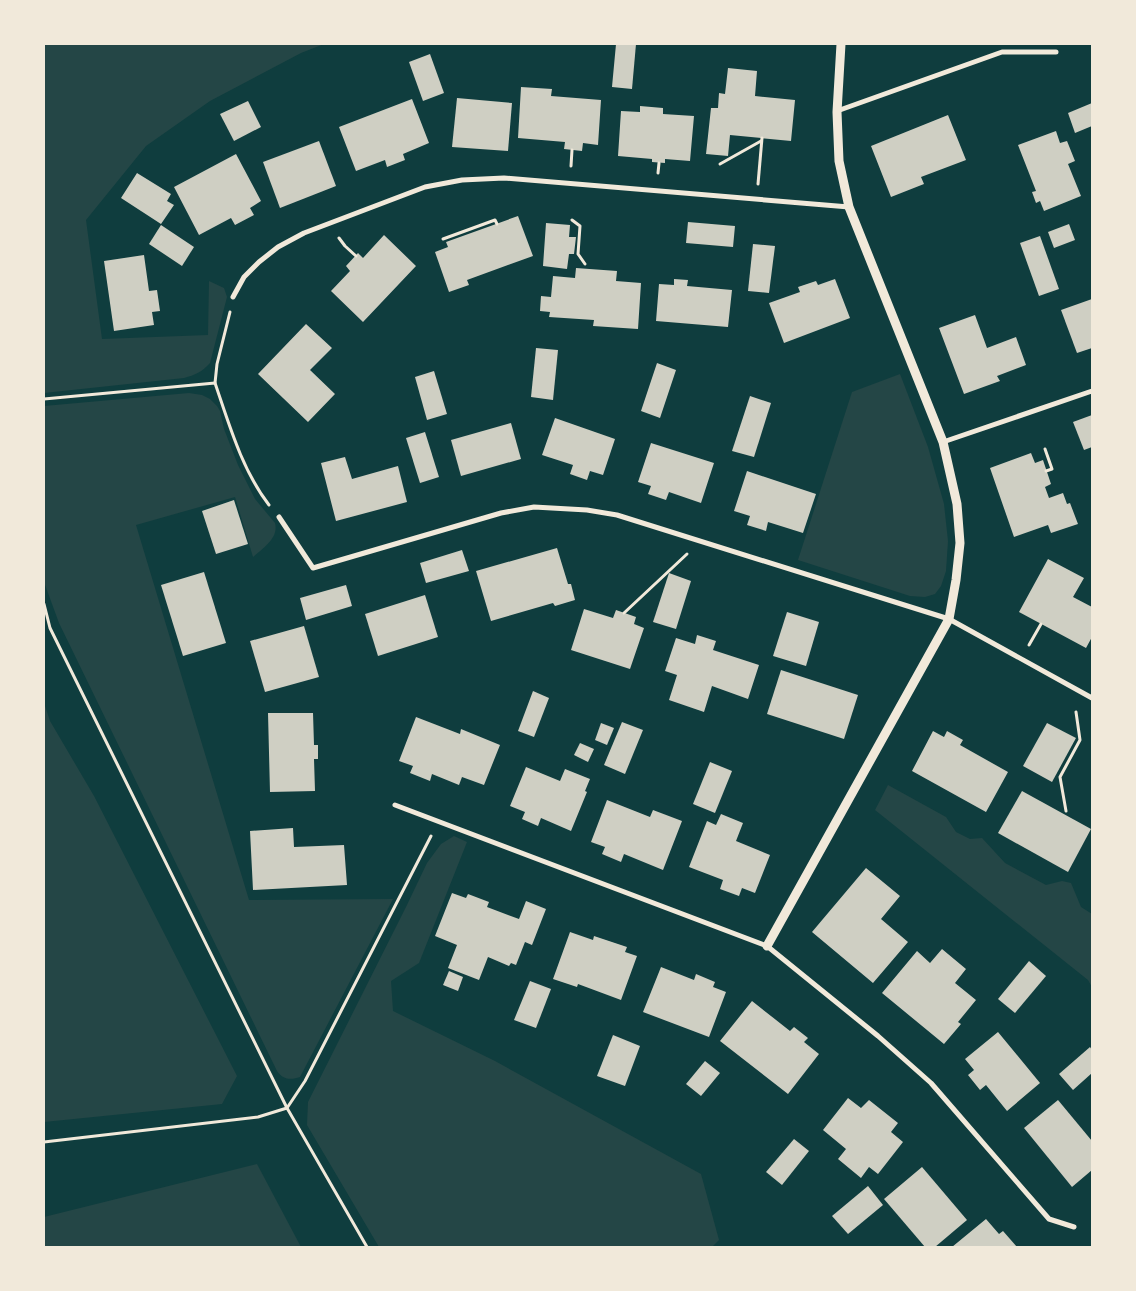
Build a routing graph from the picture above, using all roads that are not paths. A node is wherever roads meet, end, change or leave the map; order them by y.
1 (841, 44) edge
2 (1056, 52) dead end
3 (837, 112) junction
4 (849, 207) junction
5 (234, 297) road end
6 (1092, 391) edge
7 (943, 442) junction
8 (279, 518) road end
9 (949, 619) junction
10 (1092, 698) edge
11 (395, 805) dead end
12 (767, 946) junction
13 (1074, 1227) dead end

1 - 3 street
2 - 3 street
3 - 4 street
4 - 5 street
4 - 7 street
6 - 7 street
7 - 9 street
8 - 9 street
9 - 10 street
9 - 12 street
11 - 12 street
12 - 13 street

